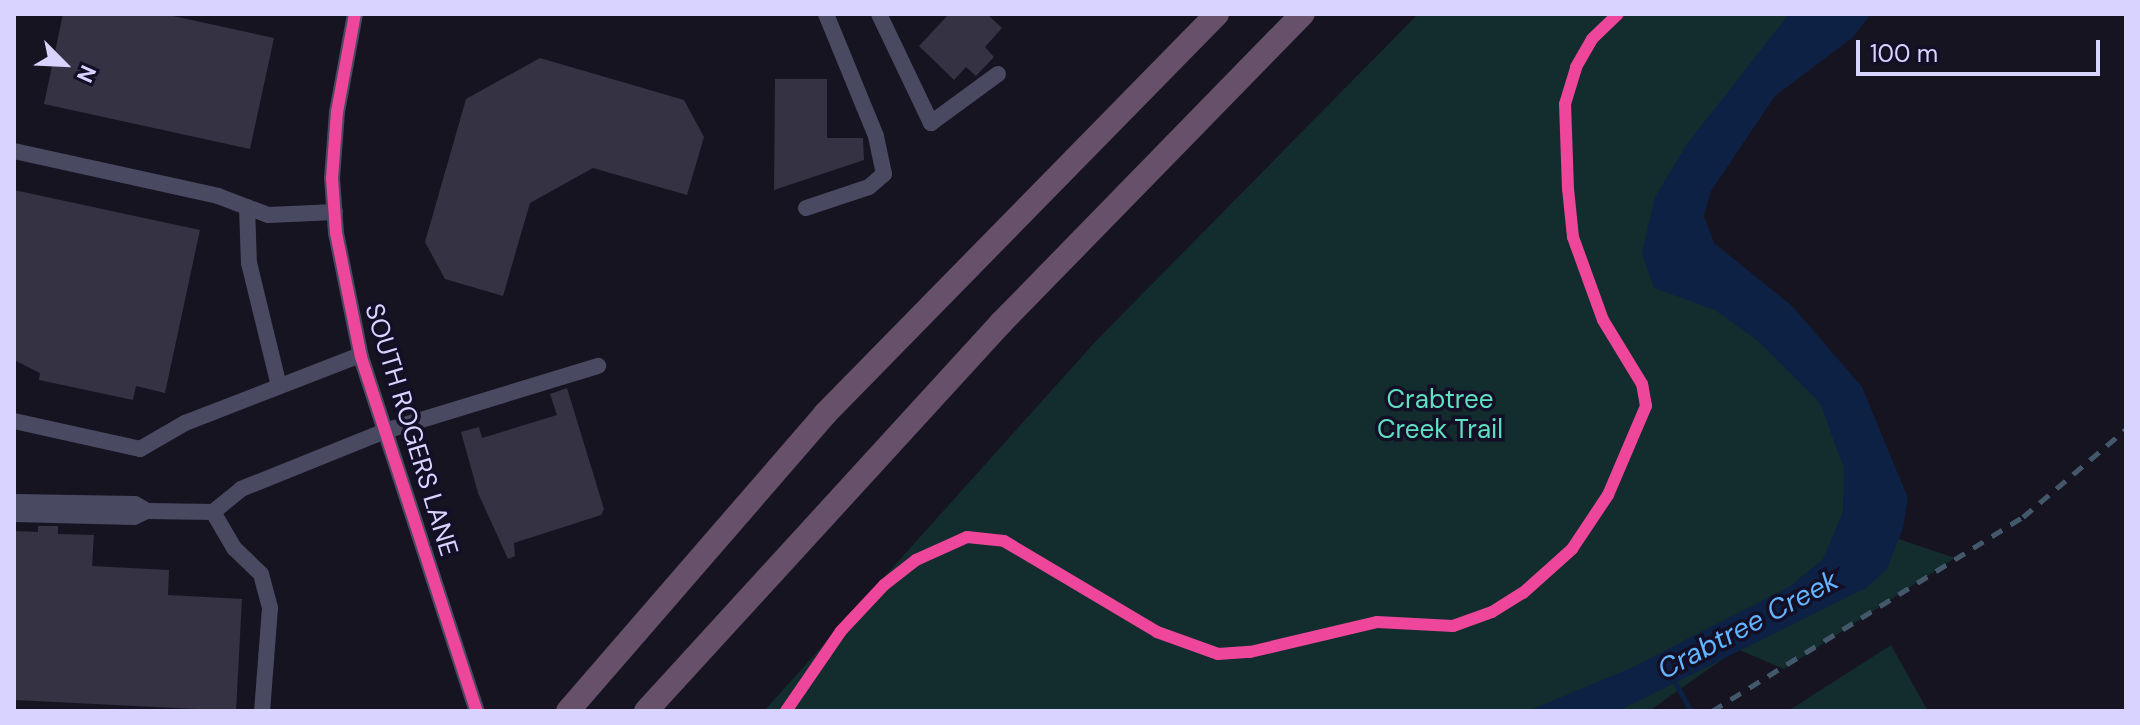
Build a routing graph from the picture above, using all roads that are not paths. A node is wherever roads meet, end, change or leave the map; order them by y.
1 (826, 14) edge
2 (879, 14) edge
3 (1217, 14) edge
4 (1303, 14) edge
5 (351, 15) edge
6 (998, 74) dead end
7 (14, 151) edge
8 (247, 207) junction
9 (806, 208) dead end
10 (335, 212) junction
11 (360, 355) junction
12 (598, 366) dead end
13 (279, 386) junction
14 (14, 421) edge
15 (385, 431) junction
16 (14, 502) edge
17 (147, 511) junction
18 (213, 512) junction
19 (14, 514) edge
20 (475, 706) edge
21 (262, 711) edge
22 (568, 711) edge
23 (646, 711) edge

1 - 9 street
2 - 6 street
3 - 22 highway
4 - 23 highway
5 - 10 street, SOUTH ROGERS LANE
7 - 8 street
8 - 10 street
8 - 13 street
10 - 11 street, SOUTH ROGERS LANE
11 - 13 street
11 - 15 street, SOUTH ROGERS LANE
12 - 15 street
13 - 14 street
15 - 18 street
15 - 20 street, SOUTH ROGERS LANE
16 - 17 street
17 - 18 street
17 - 19 street
18 - 21 street

